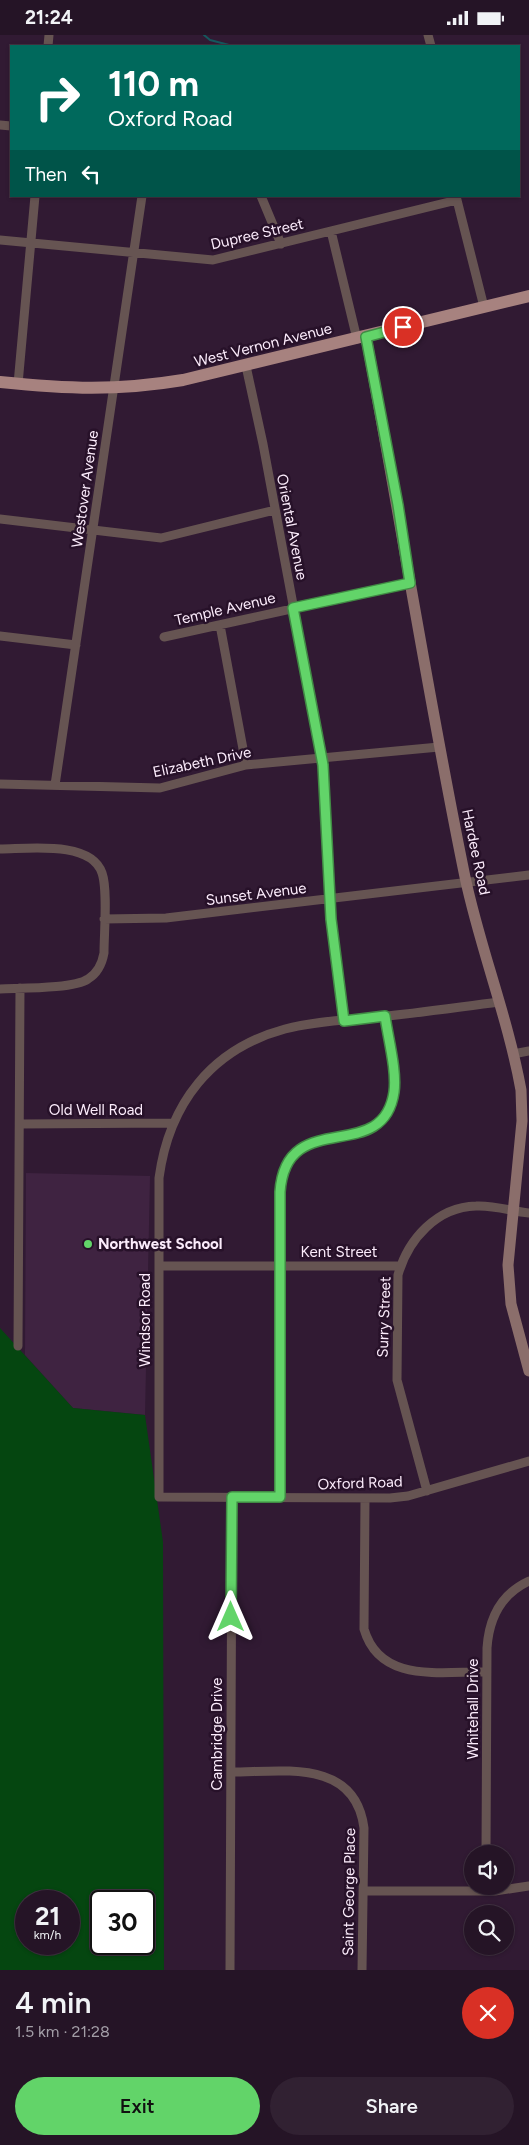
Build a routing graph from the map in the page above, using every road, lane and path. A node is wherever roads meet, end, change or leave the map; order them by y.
1 (35, 197) edge
2 (142, 197) edge
3 (261, 197) edge
4 (454, 199) edge
5 (331, 231) junction
6 (0, 240) edge
7 (30, 243) junction
8 (280, 244) junction
9 (133, 254) junction
10 (529, 296) edge
11 (484, 307) junction
12 (361, 338) junction
13 (246, 366) junction
14 (0, 382) edge
15 (18, 384) junction
16 (113, 389) junction
17 (275, 511) junction
18 (0, 519) edge
19 (93, 529) junction
20 (410, 583) junction
21 (293, 608) junction
22 (220, 625) junction
23 (0, 636) edge
24 (164, 637) dead end
25 (76, 645) junction
26 (439, 747) junction
27 (322, 757) junction
28 (246, 765) junction
29 (0, 784) edge
30 (55, 785) junction
31 (0, 849) edge
32 (529, 875) edge
33 (466, 882) junction
34 (330, 899) junction
35 (104, 919) junction
36 (20, 988) junction
37 (0, 989) edge
38 (499, 1002) junction
39 (385, 1016) junction
40 (344, 1021) junction
41 (529, 1051) edge
42 (513, 1054) junction
43 (172, 1123) junction
44 (20, 1124) junction
45 (514, 1211) junction
46 (529, 1213) edge
47 (159, 1266) junction
48 (279, 1266) junction
49 (400, 1266) junction
50 (18, 1346) dead end
51 (529, 1371) edge
52 (529, 1461) edge
53 (427, 1491) junction
54 (188, 1497) joint
55 (232, 1497) junction
56 (280, 1497) junction
57 (365, 1499) junction
58 (529, 1581) edge
59 (487, 1671) junction
60 (231, 1771) junction
61 (486, 1845) edge
62 (529, 1886) edge
63 (464, 1889) edge
64 (514, 1889) edge
65 (364, 1891) junction
66 (230, 1970) edge
67 (362, 1970) edge

1 - 7 street
2 - 9 street, Westover Avenue
3 - 8 street
4 - 5 street, Dupree Street
4 - 11 street
5 - 8 street, Dupree Street
5 - 12 street, Hardee Road
6 - 7 street, Dupree Street
7 - 9 street, Dupree Street
7 - 15 street
8 - 9 street, Dupree Street
9 - 16 street, Westover Avenue
10 - 11 main road, West Vernon Avenue
11 - 12 main road, West Vernon Avenue
12 - 13 main road, West Vernon Avenue
12 - 20 street, Hardee Road
13 - 16 main road, West Vernon Avenue
13 - 17 street, Oriental Avenue
14 - 15 main road, West Vernon Avenue
15 - 16 main road, West Vernon Avenue
16 - 19 street, Westover Avenue
17 - 19 street
17 - 21 street, Oriental Avenue
18 - 19 street
19 - 25 street, Westover Avenue
20 - 21 street, Temple Avenue
20 - 26 street, Hardee Road
21 - 22 street, Temple Avenue
21 - 27 street, Oriental Avenue
22 - 24 street, Temple Avenue
22 - 28 street
23 - 25 street
25 - 30 street, Westover Avenue
26 - 27 street, Elizabeth Drive
26 - 33 street, Hardee Road
27 - 28 street, Elizabeth Drive
27 - 34 street, Oriental Avenue
28 - 30 street, Elizabeth Drive
29 - 30 street, Elizabeth Drive
31 - 35 street
32 - 33 street, Sunset Avenue
33 - 34 street, Sunset Avenue
33 - 38 street, Hardee Road
34 - 35 street, Sunset Avenue
34 - 40 street, Oriental Avenue
35 - 36 street
36 - 37 street
36 - 44 street
38 - 39 street, Windsor Road
38 - 42 street, Hardee Road
39 - 40 street, Windsor Road
39 - 48 street
40 - 43 street, Windsor Road
41 - 42 street
42 - 45 street, Hardee Road
43 - 44 street, Old Well Road
43 - 47 street, Windsor Road
44 - 50 street
45 - 46 street, Surry Street
45 - 49 street, Surry Street
45 - 51 street, Hardee Road
47 - 48 street, Kent Street
47 - 54 street, Windsor Road
48 - 49 street, Kent Street
48 - 56 street
49 - 53 street, Surry Street
52 - 53 street, Oxford Road
53 - 57 street, Oxford Road
54 - 55 street, Oxford Road
55 - 56 street, Oxford Road
55 - 60 street, Cambridge Drive
56 - 57 street, Oxford Road
57 - 59 street
58 - 59 street, Whitehall Drive
59 - 61 street, Whitehall Drive
60 - 65 street, Saint George Place
60 - 66 street, Cambridge Drive
62 - 64 street
63 - 65 street
65 - 67 street, Saint George Place

